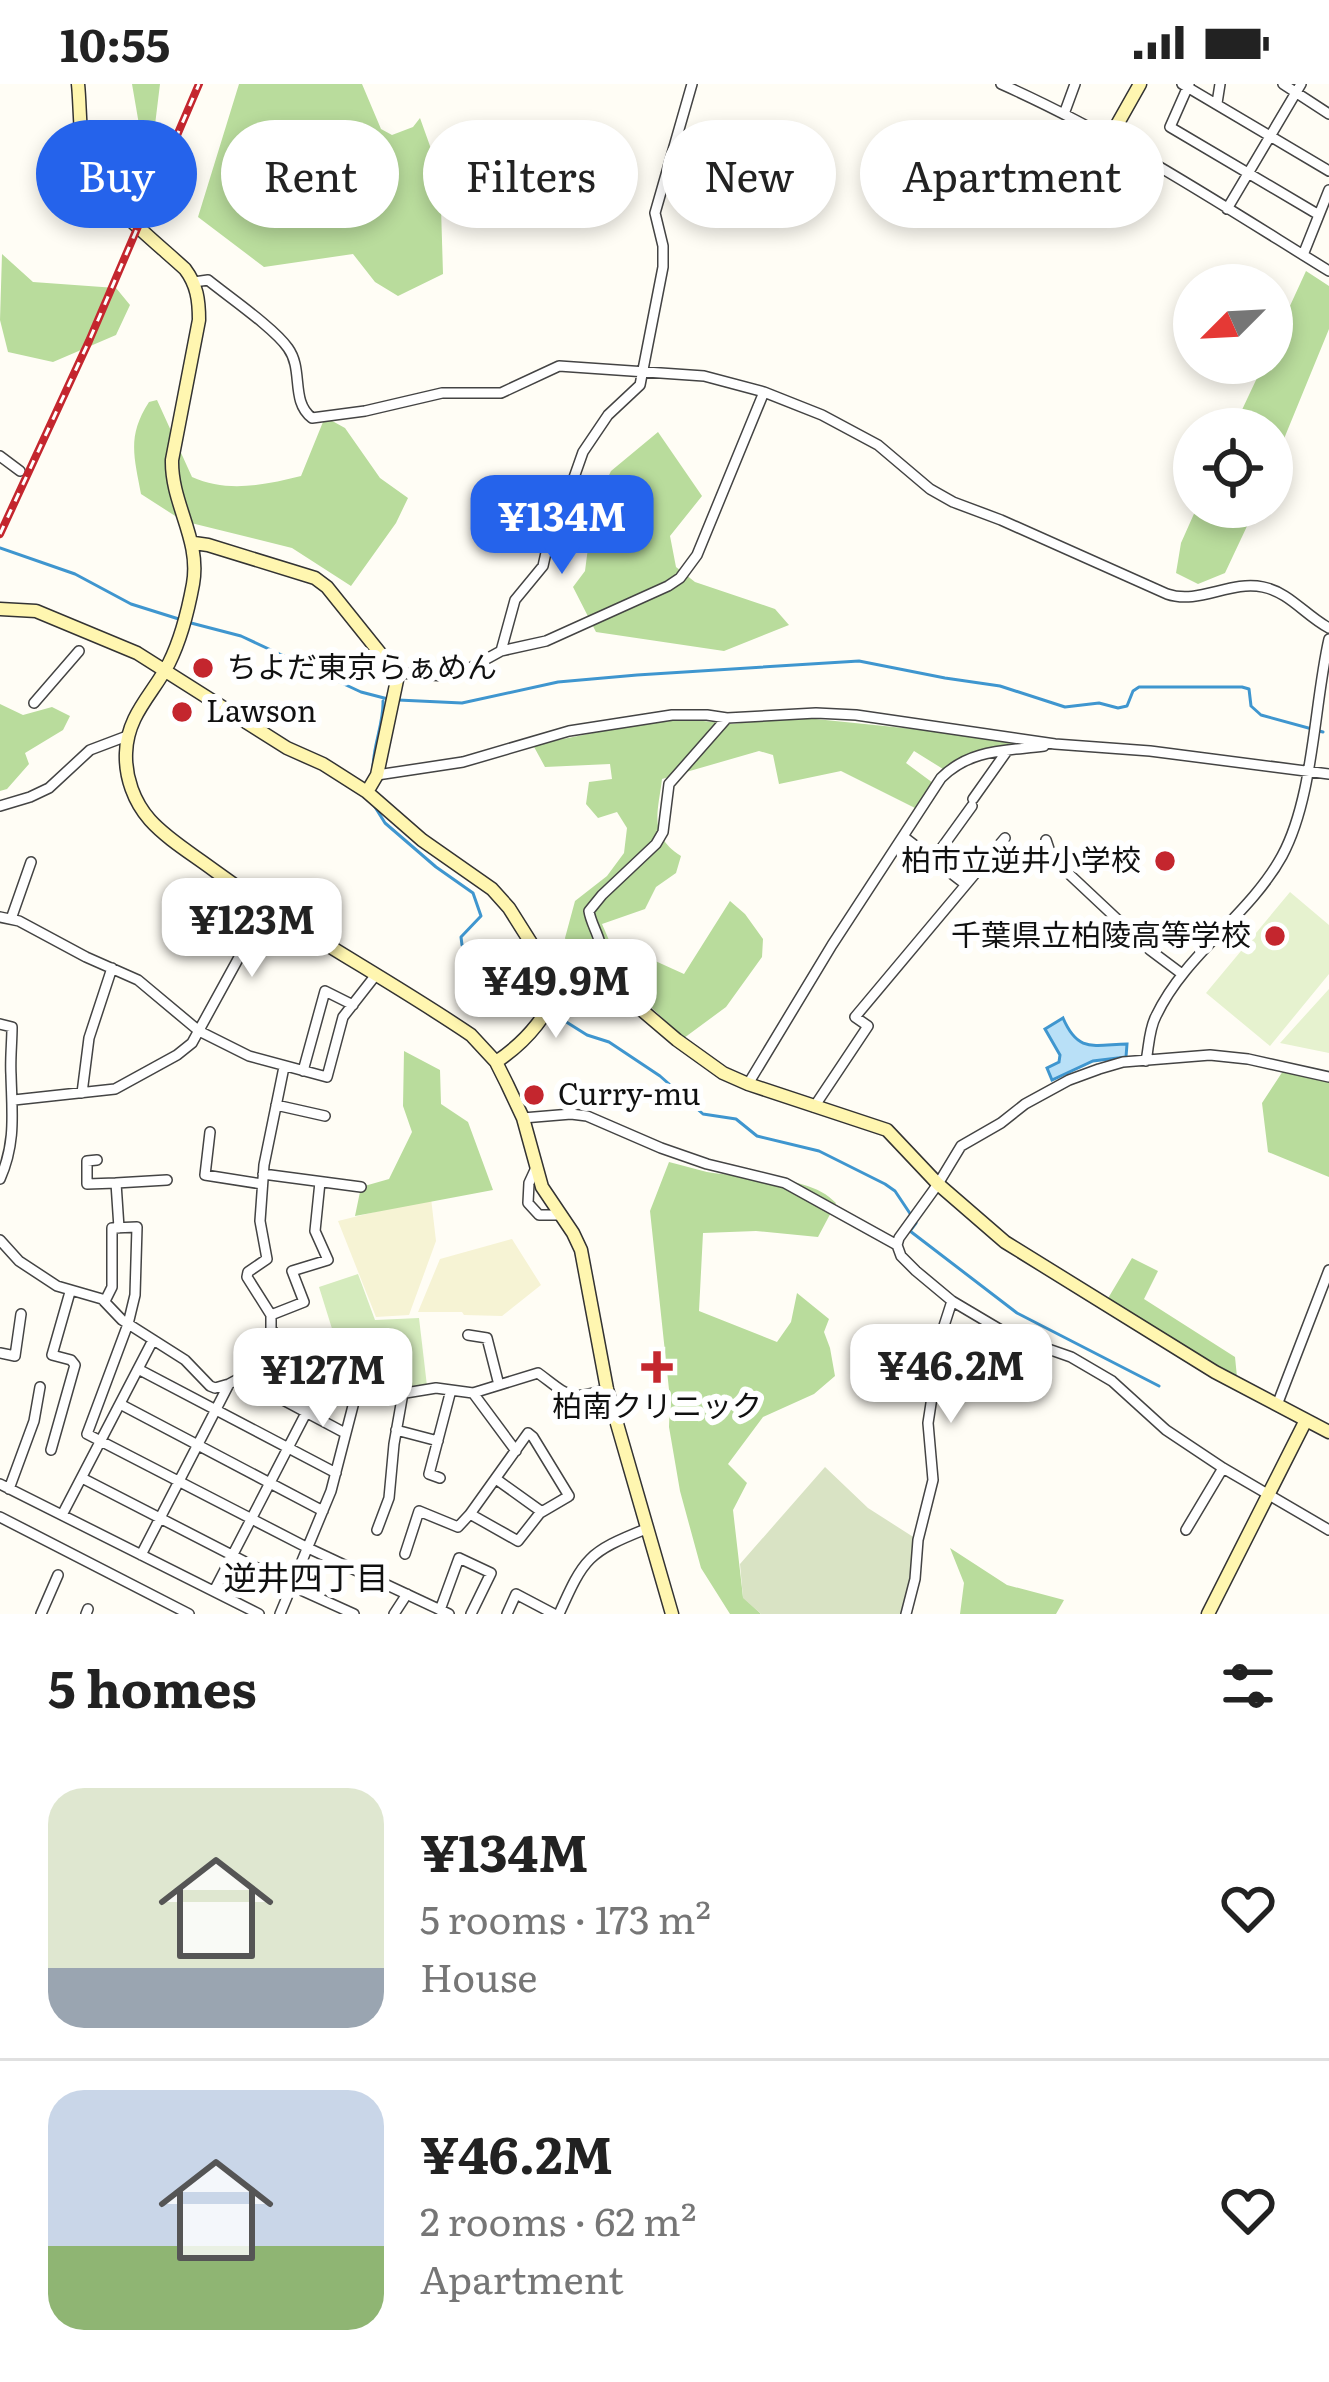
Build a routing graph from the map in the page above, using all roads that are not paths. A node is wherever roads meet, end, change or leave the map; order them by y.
1 (79, 84) edge
2 (692, 84) edge
3 (1001, 84) edge
4 (1075, 84) edge
5 (1140, 84) edge
6 (1220, 84) edge
7 (1283, 84) edge
8 (1186, 85) edge
9 (1299, 88) edge
10 (1216, 104) junction
11 (1064, 114) junction
12 (1329, 114) edge
13 (1075, 120) edge
14 (1120, 120) edge
15 (1270, 136) junction
16 (1329, 171) edge
17 (1164, 172) edge
18 (1248, 173) junction
19 (1329, 190) edge
20 (1227, 209) junction
21 (1319, 215) junction
22 (1303, 255) junction
23 (1329, 271) edge
24 (194, 281) junction
25 (642, 372) junction
26 (764, 392) junction
27 (0, 456) edge
28 (20, 471) dead end
29 (194, 543) junction
30 (0, 609) edge
31 (1329, 628) edge
32 (1329, 638) edge
33 (79, 651) dead end
34 (501, 651) junction
35 (165, 670) junction
36 (396, 674) junction
37 (34, 703) dead end
38 (728, 718) junction
39 (128, 736) junction
40 (1055, 744) junction
41 (1007, 751) junction
42 (1306, 772) junction
43 (1329, 774) edge
44 (377, 775) junction
45 (367, 792) junction
46 (0, 806) edge
47 (904, 837) junction
48 (1004, 838) dead end
49 (1046, 839) dead end
50 (933, 860) junction
51 (31, 862) dead end
52 (965, 884) junction
53 (266, 908) junction
54 (6, 918) edge
55 (112, 968) junction
56 (1182, 974) junction
57 (375, 976) junction
58 (567, 976) junction
59 (353, 1005) junction
60 (0, 1024) edge
61 (199, 1031) junction
62 (1146, 1061) junction
63 (496, 1062) junction
64 (284, 1067) junction
65 (303, 1071) junction
66 (1329, 1078) edge
67 (748, 1084) junction
68 (82, 1093) junction
69 (14, 1100) junction
70 (276, 1105) junction
71 (814, 1107) junction
72 (325, 1116) dead end
73 (523, 1118) junction
74 (210, 1132) dead end
75 (97, 1160) dead end
76 (0, 1179) edge
77 (263, 1179) junction
78 (167, 1180) dead end
79 (320, 1182) junction
80 (116, 1183) junction
81 (938, 1184) junction
82 (362, 1187) dead end
83 (119, 1228) junction
84 (0, 1240) edge
85 (897, 1245) junction
86 (1329, 1270) edge
87 (70, 1292) junction
88 (105, 1301) junction
89 (952, 1301) junction
90 (21, 1314) dead end
91 (271, 1315) junction
92 (128, 1324) junction
93 (468, 1335) dead end
94 (153, 1340) junction
95 (0, 1353) edge
96 (294, 1365) junction
97 (138, 1369) junction
98 (240, 1377) junction
99 (229, 1384) junction
100 (321, 1384) junction
101 (499, 1385) junction
102 (40, 1387) dead end
103 (607, 1389) junction
104 (452, 1390) junction
105 (472, 1393) junction
106 (403, 1394) junction
107 (355, 1398) junction
108 (120, 1404) junction
109 (1277, 1406) junction
110 (216, 1410) junction
111 (306, 1413) junction
112 (1306, 1420) junction
113 (396, 1430) junction
114 (1329, 1432) edge
115 (345, 1433) junction
116 (101, 1440) junction
117 (438, 1441) junction
118 (198, 1445) junction
119 (288, 1448) junction
120 (51, 1450) dead end
121 (516, 1451) junction
122 (1223, 1468) junction
123 (336, 1473) junction
124 (82, 1478) junction
125 (440, 1478) dead end
126 (496, 1479) junction
127 (179, 1481) junction
128 (270, 1483) junction
129 (5, 1486) edge
130 (1269, 1495) junction
131 (323, 1511) junction
132 (542, 1512) junction
133 (470, 1514) junction
134 (62, 1515) junction
135 (0, 1517) edge
136 (160, 1518) junction
137 (251, 1518) junction
138 (646, 1529) junction
139 (377, 1530) dead end
140 (1186, 1530) dead end
141 (1329, 1530) edge
142 (308, 1548) junction
143 (405, 1554) dead end
144 (141, 1555) junction
145 (232, 1555) junction
146 (58, 1576) dead end
147 (292, 1586) junction
148 (214, 1591) junction
149 (407, 1594) junction
150 (444, 1612) edge
151 (41, 1614) edge
152 (189, 1614) edge
153 (259, 1614) edge
154 (280, 1614) edge
155 (354, 1614) edge
156 (394, 1614) edge
157 (471, 1614) edge
158 (507, 1614) edge
159 (556, 1614) edge
160 (671, 1614) edge
161 (906, 1614) edge
162 (1208, 1614) edge

1 - 24 street
2 - 25 street
3 - 11 street
4 - 11 street
5 - 14 street
6 - 10 street
7 - 9 street
8 - 10 street
8 - 18 street
9 - 12 street
9 - 15 street
10 - 15 street
11 - 13 street
15 - 16 street
15 - 18 street
17 - 20 street
18 - 20 street
18 - 21 street
19 - 21 street
20 - 22 street
21 - 22 street
22 - 23 street
24 - 25 street
24 - 29 street
25 - 26 street
25 - 34 street
26 - 31 street
26 - 34 street
27 - 28 street
29 - 35 street
29 - 36 street
30 - 35 street
32 - 42 street
33 - 37 street
34 - 36 street
35 - 39 street
35 - 45 street
36 - 44 street
38 - 40 street
38 - 44 street
38 - 58 street
39 - 46 street
39 - 53 street
40 - 41 street
40 - 42 street
41 - 47 street
41 - 50 street
42 - 43 street
42 - 56 street
44 - 45 street
45 - 58 street
47 - 50 street
47 - 67 street
48 - 52 street
49 - 56 street
50 - 52 street
51 - 54 street
52 - 71 street
53 - 57 street
53 - 61 street
54 - 55 street
55 - 61 street
55 - 68 street
56 - 62 street
57 - 59 street
57 - 63 street
58 - 63 street
58 - 67 street
59 - 65 street
59 - 65 street
60 - 69 street
61 - 64 street
61 - 68 street
62 - 66 street
62 - 81 street
63 - 73 street
64 - 65 street
64 - 70 street
67 - 71 street
68 - 69 street
69 - 76 street
70 - 72 street
70 - 77 street
71 - 81 street
73 - 85 street
73 - 103 street
74 - 77 street
75 - 80 street
77 - 79 street
77 - 91 street
78 - 80 street
79 - 82 street
79 - 91 street
80 - 83 street
81 - 85 street
81 - 109 street
83 - 88 street
83 - 92 street
84 - 87 street
85 - 89 street
86 - 109 street
87 - 88 street
87 - 120 street
88 - 92 street
89 - 122 street
89 - 161 street
90 - 95 street
91 - 96 street
92 - 94 street
92 - 116 street
93 - 101 street
94 - 97 street
94 - 99 street
96 - 98 street
96 - 100 street
97 - 108 street
97 - 110 street
98 - 99 street
98 - 111 street
99 - 110 street
100 - 107 street
100 - 111 street
101 - 103 street
101 - 105 street
102 - 129 street
103 - 138 street
104 - 105 street
104 - 106 street
104 - 117 street
105 - 121 street
106 - 107 street
106 - 113 street
107 - 115 street
108 - 116 street
108 - 118 street
109 - 112 street
110 - 118 street
110 - 119 street
111 - 115 street
111 - 119 street
112 - 114 street
112 - 130 street
113 - 117 street
113 - 139 street
115 - 123 street
116 - 124 street
116 - 127 street
117 - 125 street
118 - 127 street
118 - 128 street
119 - 123 street
119 - 128 street
121 - 126 street
121 - 132 street
122 - 130 street
122 - 140 street
123 - 131 street
124 - 134 street
124 - 136 street
126 - 132 street
126 - 133 street
127 - 136 street
127 - 137 street
128 - 131 street
128 - 137 street
129 - 134 street
130 - 141 street
130 - 162 street
131 - 142 street
132 - 133 street
133 - 143 street
134 - 144 street
135 - 152 street
136 - 144 street
136 - 145 street
137 - 142 street
137 - 145 street
138 - 159 street
138 - 160 street
142 - 147 street
142 - 149 street
144 - 148 street
145 - 147 street
145 - 148 street
146 - 151 street
147 - 154 street
147 - 155 street
148 - 153 street
149 - 150 street
149 - 156 street
150 - 157 street
158 - 159 street

